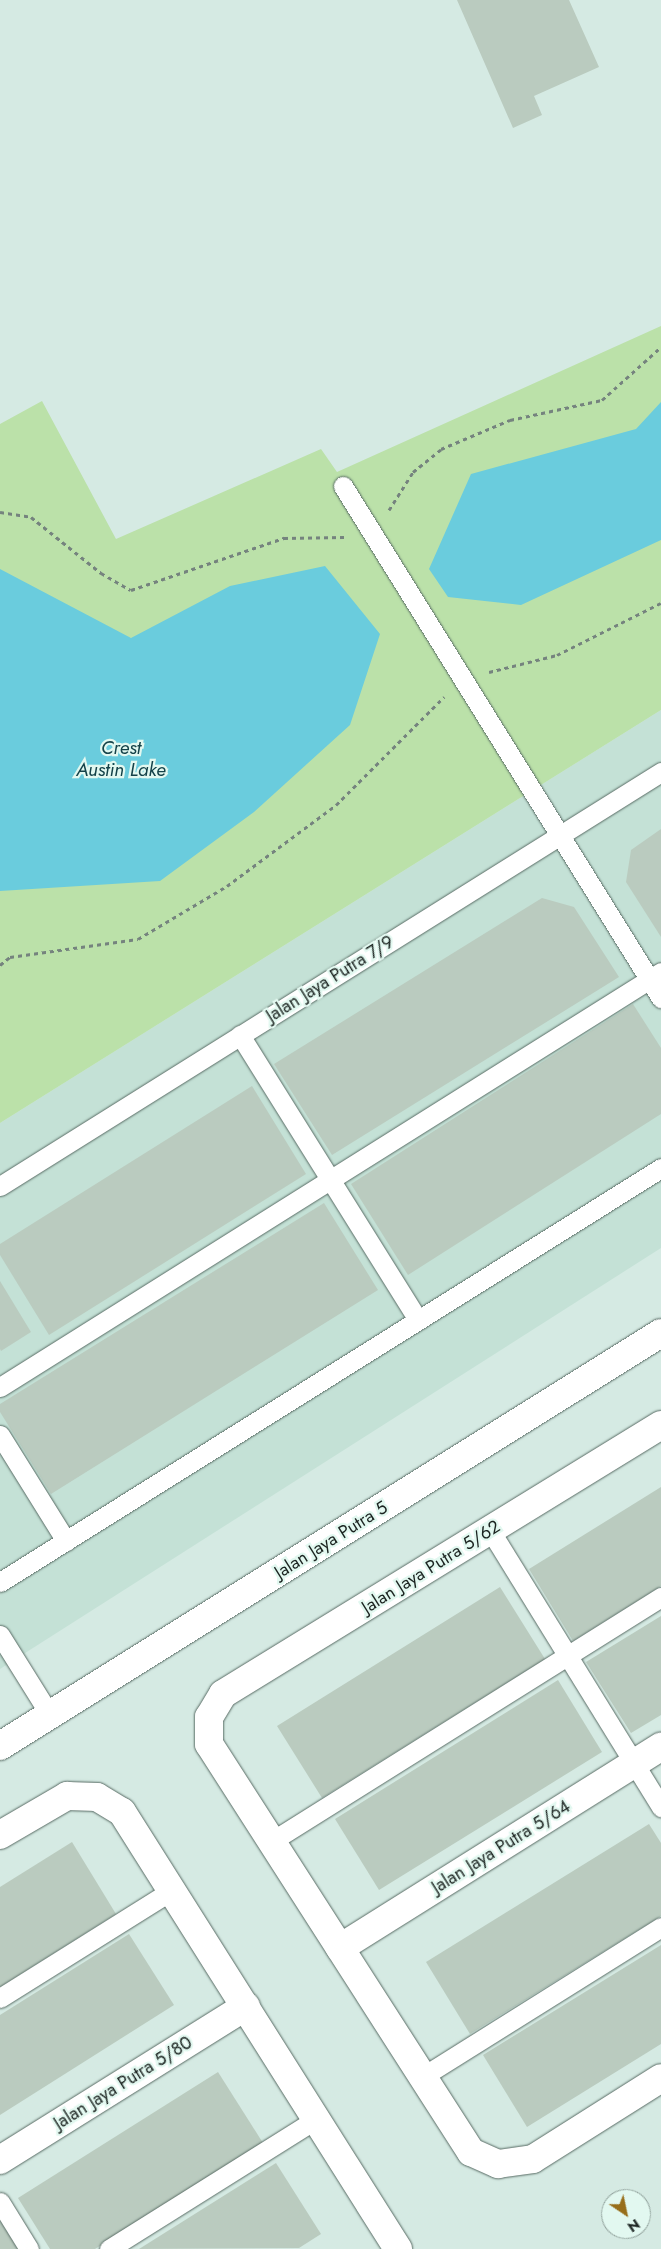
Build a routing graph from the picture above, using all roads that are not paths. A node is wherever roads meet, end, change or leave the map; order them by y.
1 (344, 486) dead end
2 (661, 772) edge
3 (559, 836) junction
4 (655, 976) edge
5 (661, 998) edge
6 (240, 1035) junction
7 (661, 1168) edge
8 (330, 1180) junction
9 (0, 1186) edge
10 (418, 1320) junction
11 (661, 1333) edge
12 (0, 1387) edge
13 (661, 1425) edge
14 (0, 1435) edge
15 (490, 1530) junction
16 (66, 1541) junction
17 (0, 1582) edge
18 (661, 1597) edge
19 (0, 1635) edge
20 (568, 1655) junction
21 (50, 1715) junction
22 (0, 1746) edge
23 (661, 1747) edge
24 (635, 1764) junction
25 (661, 1807) edge
26 (0, 1835) edge
27 (272, 1841) junction
28 (172, 1890) junction
29 (661, 1927) edge
30 (340, 1948) junction
31 (0, 1998) edge
32 (246, 2006) junction
33 (422, 2077) junction
34 (661, 2078) edge
35 (316, 2119) junction
36 (0, 2160) edge
37 (0, 2202) edge
38 (391, 2247) edge
39 (29, 2249) edge
40 (109, 2249) edge

1 - 3 lane
2 - 3 lane, Jalan Jaya Putra 7/9
3 - 4 lane
3 - 6 lane, Jalan Jaya Putra 7/9
4 - 5 lane
4 - 8 lane
6 - 8 lane
6 - 9 lane, Jalan Jaya Putra 7/9
7 - 10 lane
8 - 10 lane
8 - 12 lane
10 - 16 lane
11 - 21 street, Jalan Jaya Putra 5
13 - 15 street, Jalan Jaya Putra 5/62
14 - 16 lane
15 - 20 lane
15 - 27 street, Jalan Jaya Putra 5/62
16 - 17 lane
18 - 20 lane
19 - 21 lane
20 - 24 lane
20 - 27 lane
21 - 22 street, Jalan Jaya Putra 5
23 - 24 street, Jalan Jaya Putra 5/64
24 - 25 lane
24 - 30 street, Jalan Jaya Putra 5/64
26 - 28 street
27 - 30 street
28 - 31 lane
28 - 32 street
29 - 33 lane
30 - 33 street
32 - 35 street
32 - 36 street, Jalan Jaya Putra 5/80
33 - 34 street
35 - 38 street
35 - 40 lane
37 - 39 lane

